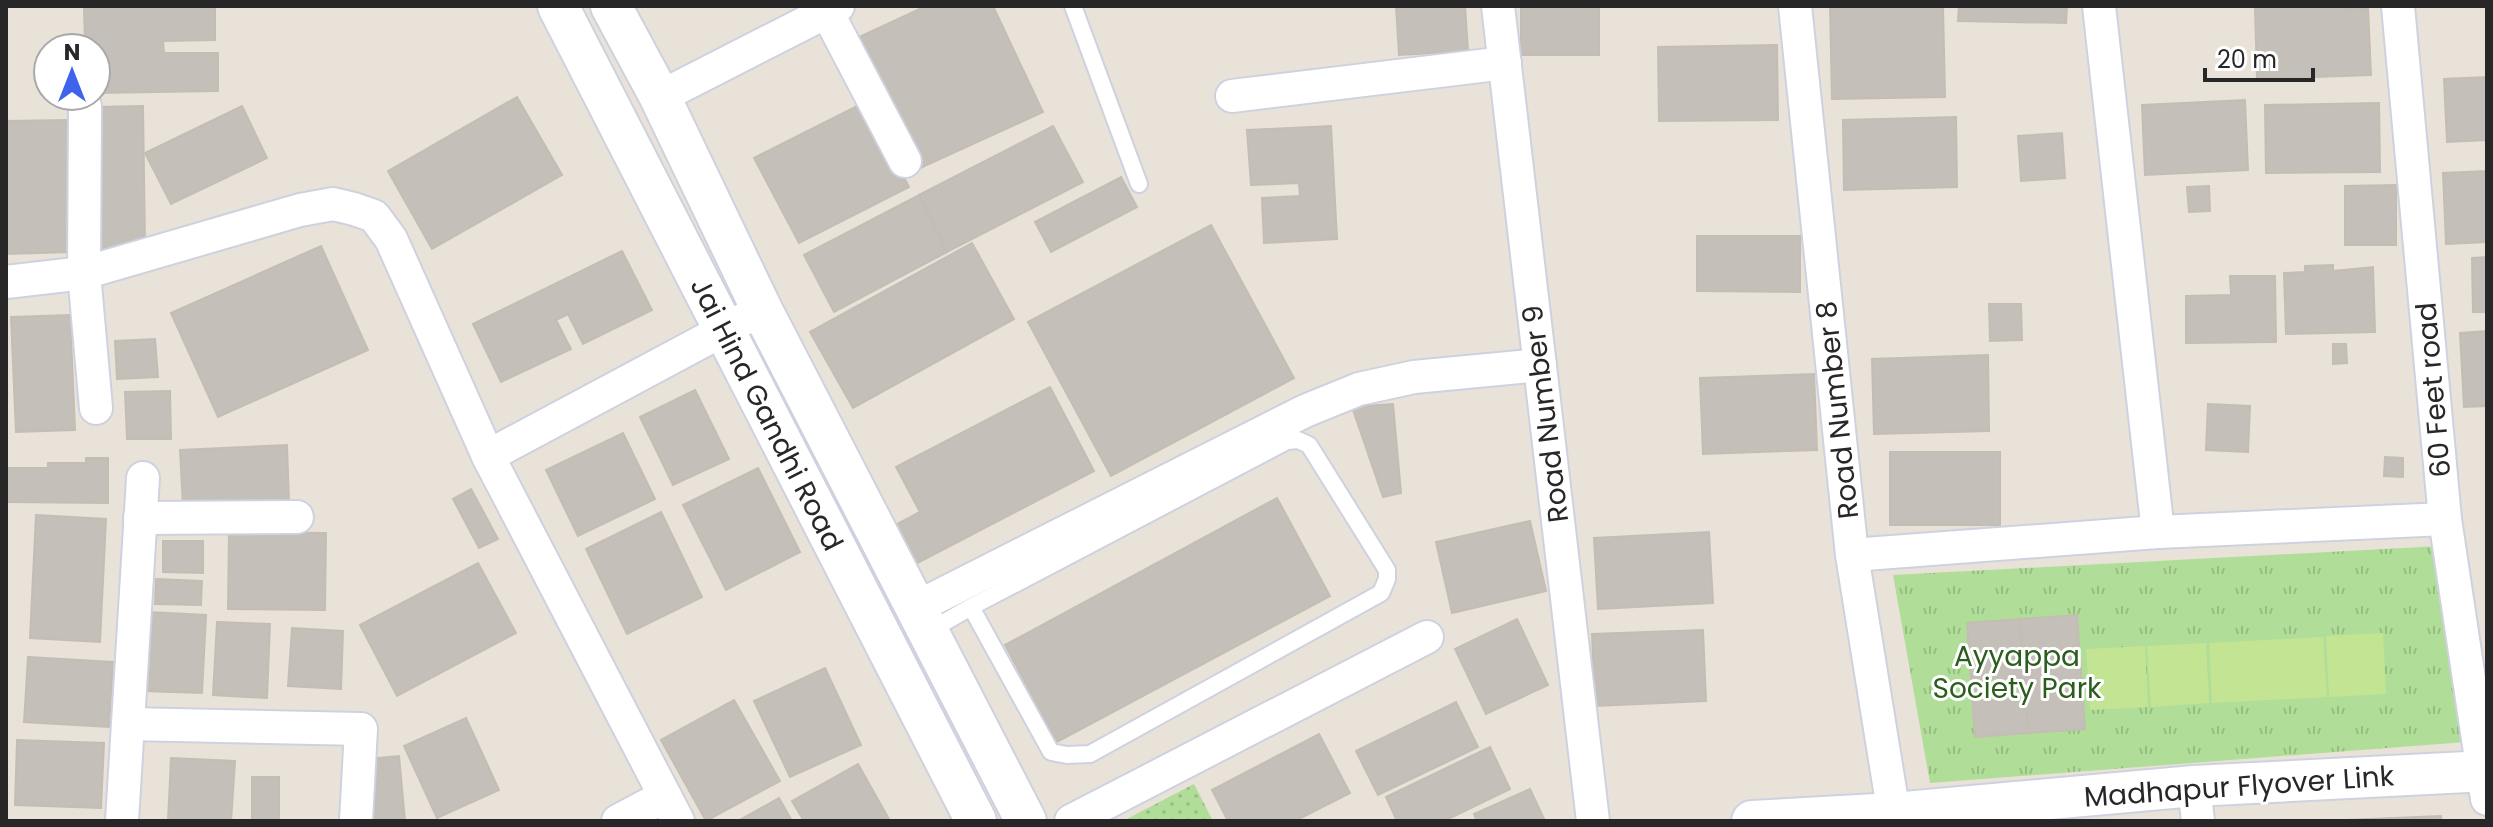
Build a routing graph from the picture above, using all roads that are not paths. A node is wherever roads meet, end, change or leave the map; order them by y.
1 (558, 6) edge
2 (611, 6) edge
3 (1073, 6) edge
4 (1498, 6) edge
5 (1795, 6) edge
6 (2099, 6) edge
7 (2398, 6) edge
8 (832, 9) edge
9 (1505, 63) junction
10 (1232, 96) dead end
11 (660, 97) junction
12 (85, 112) edge
13 (905, 161) dead end
14 (1139, 184) dead end
15 (84, 273) junction
16 (6, 282) edge
17 (762, 310) junction
18 (723, 331) junction
19 (1540, 365) junction
20 (96, 408) dead end
21 (1282, 433) junction
22 (488, 456) junction
23 (143, 478) dead end
24 (297, 517) dead end
25 (140, 518) junction
26 (2445, 519) junction
27 (2158, 532) junction
28 (1852, 555) junction
29 (971, 607) junction
30 (923, 619) junction
31 (1427, 637) dead end
32 (129, 724) junction
33 (2486, 781) edge
34 (2196, 804) edge
35 (672, 809) edge
36 (1894, 817) edge
37 (122, 821) edge
38 (356, 821) edge
39 (618, 821) edge
40 (976, 821) edge
41 (1026, 821) edge
42 (1071, 821) edge
43 (1593, 821) edge
44 (1752, 821) edge

1 - 18 street, Jai Hind Gandhi Road
2 - 11 street, Jai Hind Gandhi Road
3 - 14 lane
4 - 9 street, Road Number 9
5 - 28 street, Road Number 8
6 - 27 street
7 - 26 street, 60 Feet road
8 - 11 street
8 - 13 street
9 - 10 street
9 - 19 street, Road Number 9
11 - 17 street, Jai Hind Gandhi Road
12 - 15 street
15 - 16 street
15 - 20 street
15 - 22 street
17 - 18 street
17 - 30 street, Jai Hind Gandhi Road
18 - 22 street
18 - 40 street, Jai Hind Gandhi Road
19 - 21 street
19 - 43 street, Road Number 9
21 - 29 lane
21 - 29 lane
21 - 30 street
22 - 35 street
23 - 25 street
24 - 25 street
25 - 32 street
26 - 27 street
26 - 33 street, 60 Feet road
27 - 28 street
28 - 36 street, Road Number 8
29 - 30 lane
30 - 41 street, Jai Hind Gandhi Road
31 - 42 street
32 - 37 street
32 - 38 street
33 - 34 street, Madhapur Flyover Link
34 - 36 street, Madhapur Flyover Link
35 - 39 street
36 - 44 street, Madhapur Flyover Link

